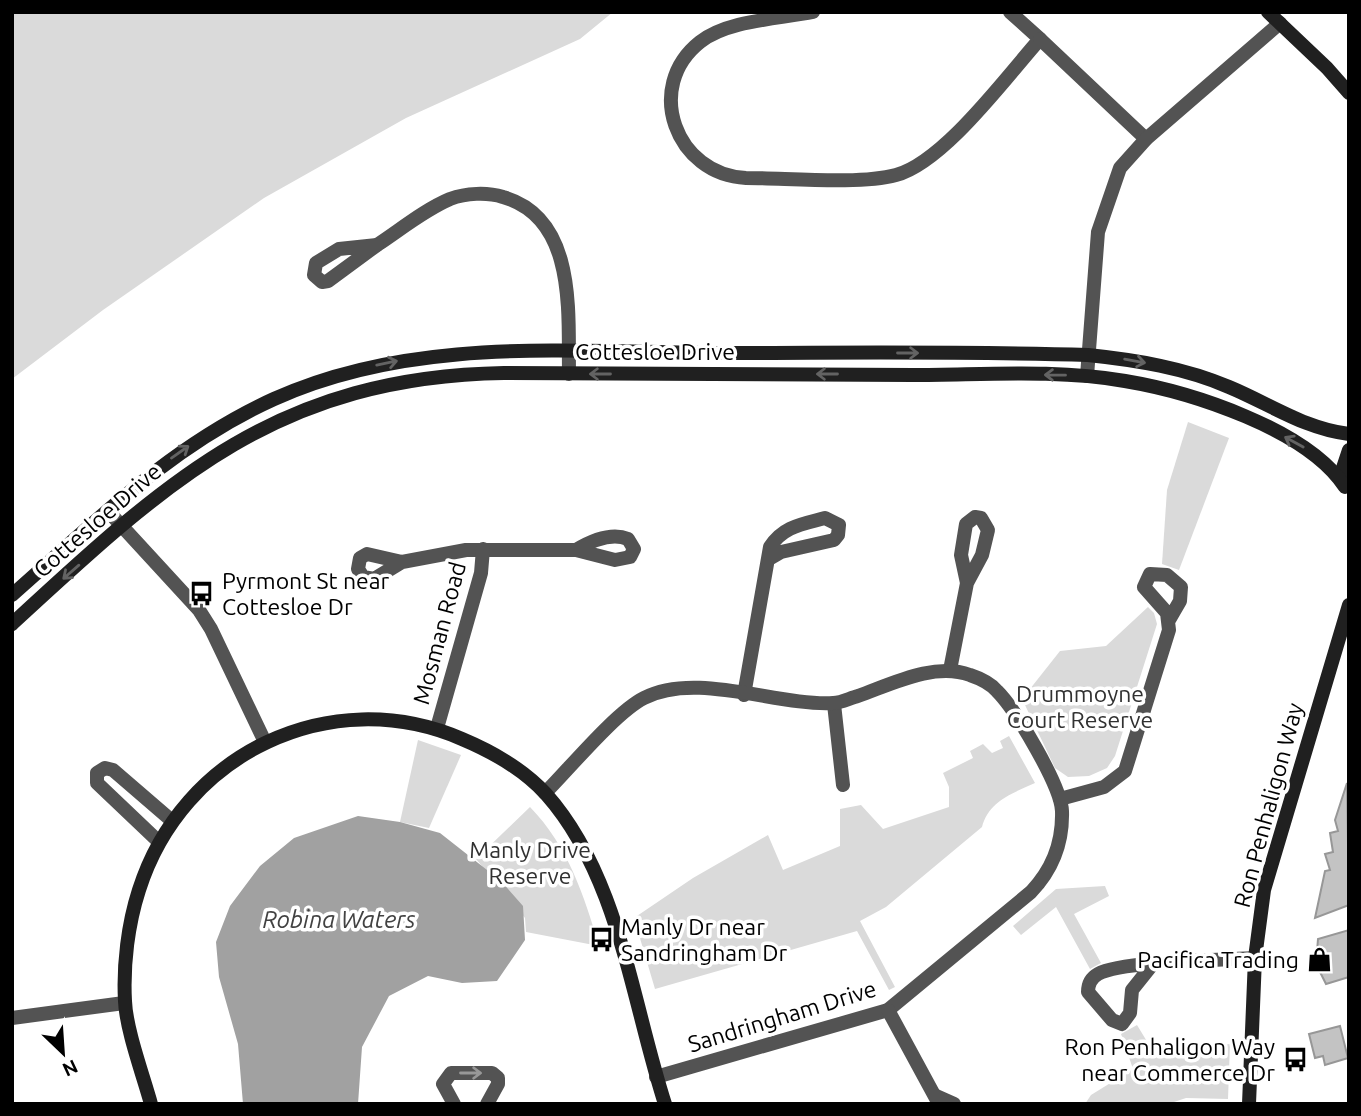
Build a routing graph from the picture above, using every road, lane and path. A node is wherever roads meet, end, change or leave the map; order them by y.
1 (813, 12) edge
2 (1010, 12) edge
3 (1268, 12) edge
4 (1280, 23) junction
5 (1040, 39) junction
6 (1349, 93) edge
7 (1146, 139) junction
8 (377, 245) dead end
9 (568, 352) junction
10 (1088, 355) junction
11 (569, 374) junction
12 (1087, 376) junction
13 (1349, 434) edge
14 (1349, 450) edge
15 (1347, 491) edge
16 (108, 511) junction
17 (122, 526) junction
18 (483, 549) junction
19 (576, 550) dead end
20 (769, 559) junction
21 (402, 562) dead end
22 (967, 583) dead end
23 (12, 595) edge
24 (1349, 605) edge
25 (1169, 620) dead end
26 (12, 624) edge
27 (950, 670) junction
28 (744, 695) junction
29 (834, 704) junction
30 (437, 728) junction
31 (265, 743) junction
32 (843, 785) dead end
33 (545, 793) junction
34 (1060, 799) junction
35 (171, 820) junction
36 (158, 841) junction
37 (1255, 958) junction
38 (1152, 965) junction
39 (124, 1003) junction
40 (888, 1010) junction
41 (12, 1018) edge
42 (656, 1077) junction
43 (938, 1100) edge
44 (151, 1104) edge
45 (454, 1104) edge
46 (487, 1104) edge
47 (665, 1104) edge
48 (954, 1104) edge
49 (1249, 1104) edge

1 - 5 street
2 - 5 street
3 - 4 main road
4 - 6 main road
4 - 7 street
5 - 7 street
7 - 10 street
8 - 9 street
9 -> 10 main road, Cottesloe Drive
9 - 11 street
16 -> 9 main road, Cottesloe Drive
10 - 12 street
10 -> 13 main road, Cottesloe Drive
12 -> 11 main road, Cottesloe Drive
11 - 17 main road, Cottesloe Drive
15 -> 12 main road, Cottesloe Drive
14 - 15 main road
16 - 17 street
16 - 23 main road, Cottesloe Drive
17 -> 26 main road, Cottesloe Drive
17 - 31 street
18 - 19 street
18 - 21 street
18 - 30 street, Mosman Road
20 - 20 street
20 - 28 street
22 - 27 street
24 - 37 main road, Ron Penhaligon Way
25 - 34 street
27 - 29 street
27 - 34 street, Sandringham Drive
28 - 29 street
28 - 33 street
29 - 32 street
30 - 31 main road
30 - 33 main road
31 - 35 main road
33 - 42 main road
34 - 40 street, Sandringham Drive
35 - 36 main road
35 - 36 street
36 - 39 main road
37 - 38 street
37 - 49 main road, Ron Penhaligon Way
38 - 38 street
39 - 41 street
39 - 44 main road
40 - 42 street, Sandringham Drive
40 - 43 street
42 - 47 main road
43 - 48 street
45 -> 46 street

